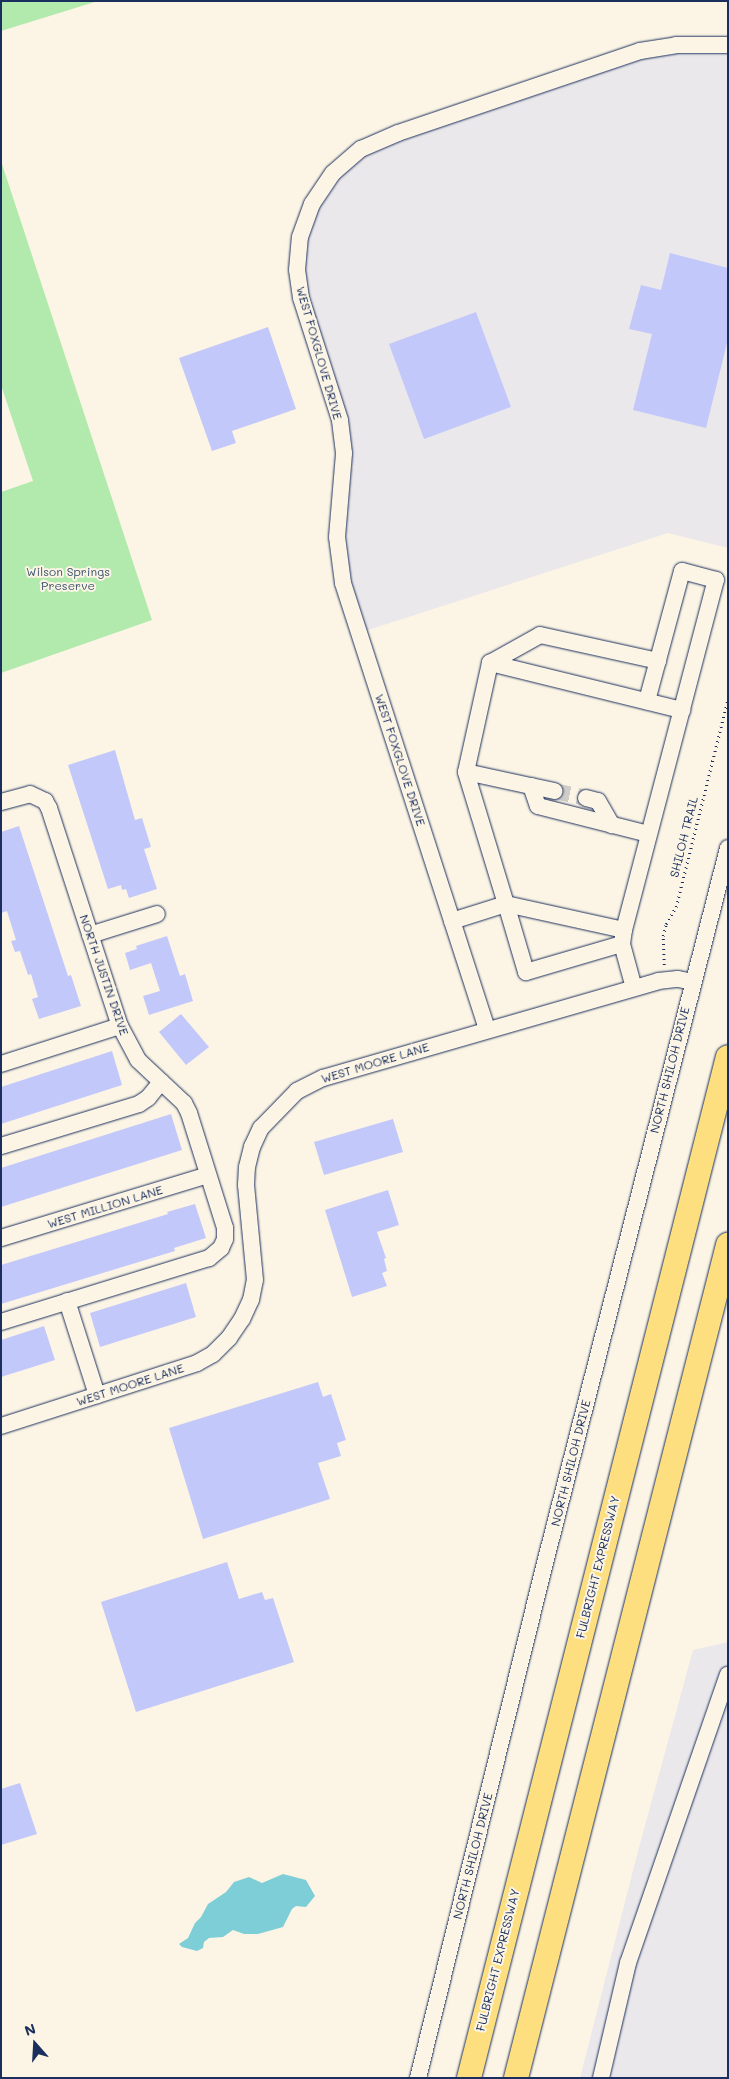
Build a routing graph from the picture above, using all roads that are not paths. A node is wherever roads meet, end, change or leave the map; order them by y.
1 (728, 45) edge
2 (658, 661) junction
3 (490, 664) junction
4 (647, 701) junction
5 (682, 710) junction
6 (466, 772) junction
7 (531, 786) junction
8 (554, 791) tunnel mouth
9 (586, 798) tunnel mouth
10 (1, 802) edge
11 (612, 825) junction
12 (649, 834) junction
13 (728, 848) edge
14 (506, 904) junction
15 (157, 914) dead end
16 (452, 921) junction
17 (90, 935) junction
18 (623, 937) junction
19 (693, 982) junction
20 (634, 988) junction
21 (120, 1026) junction
22 (487, 1029) junction
23 (728, 1057) edge
24 (1, 1064) edge
25 (161, 1082) junction
26 (1, 1146) edge
27 (208, 1175) junction
28 (1, 1238) edge
29 (728, 1245) edge
30 (67, 1301) junction
31 (1, 1322) edge
32 (97, 1395) junction
33 (1, 1426) edge
34 (727, 1678) edge
35 (418, 2078) edge
36 (469, 2078) edge
37 (516, 2078) edge
38 (601, 2078) edge

1 - 16 street, WEST FOXGLOVE DRIVE
2 - 3 street
2 - 4 street
2 - 5 street
3 - 4 street
3 - 6 street
4 - 5 street
5 - 12 street
6 - 7 street
6 - 14 street
7 - 8 street
7 - 11 street
9 - 11 street
10 - 17 street, NORTH JUSTIN DRIVE
11 - 12 street
12 - 18 street
13 - 19 street, NORTH SHILOH DRIVE
14 - 16 street
14 - 18 street
14 - 18 street
15 - 17 street
16 - 22 street, WEST FOXGLOVE DRIVE
17 - 21 street, NORTH JUSTIN DRIVE
18 - 20 street
19 - 20 street, WEST MOORE LANE
19 - 35 street, NORTH SHILOH DRIVE
20 - 22 street, WEST MOORE LANE
21 - 24 street
21 - 25 street, NORTH JUSTIN DRIVE
22 - 32 street, WEST MOORE LANE
23 - 36 highway, FULBRIGHT EXPRESSWAY
25 - 26 street
25 - 27 street, NORTH JUSTIN DRIVE
27 - 28 street, WEST MILLION LANE
27 - 30 street, NORTH JUSTIN DRIVE
29 - 37 highway
30 - 31 street
30 - 32 street
32 - 33 street, WEST MOORE LANE
34 - 38 street

